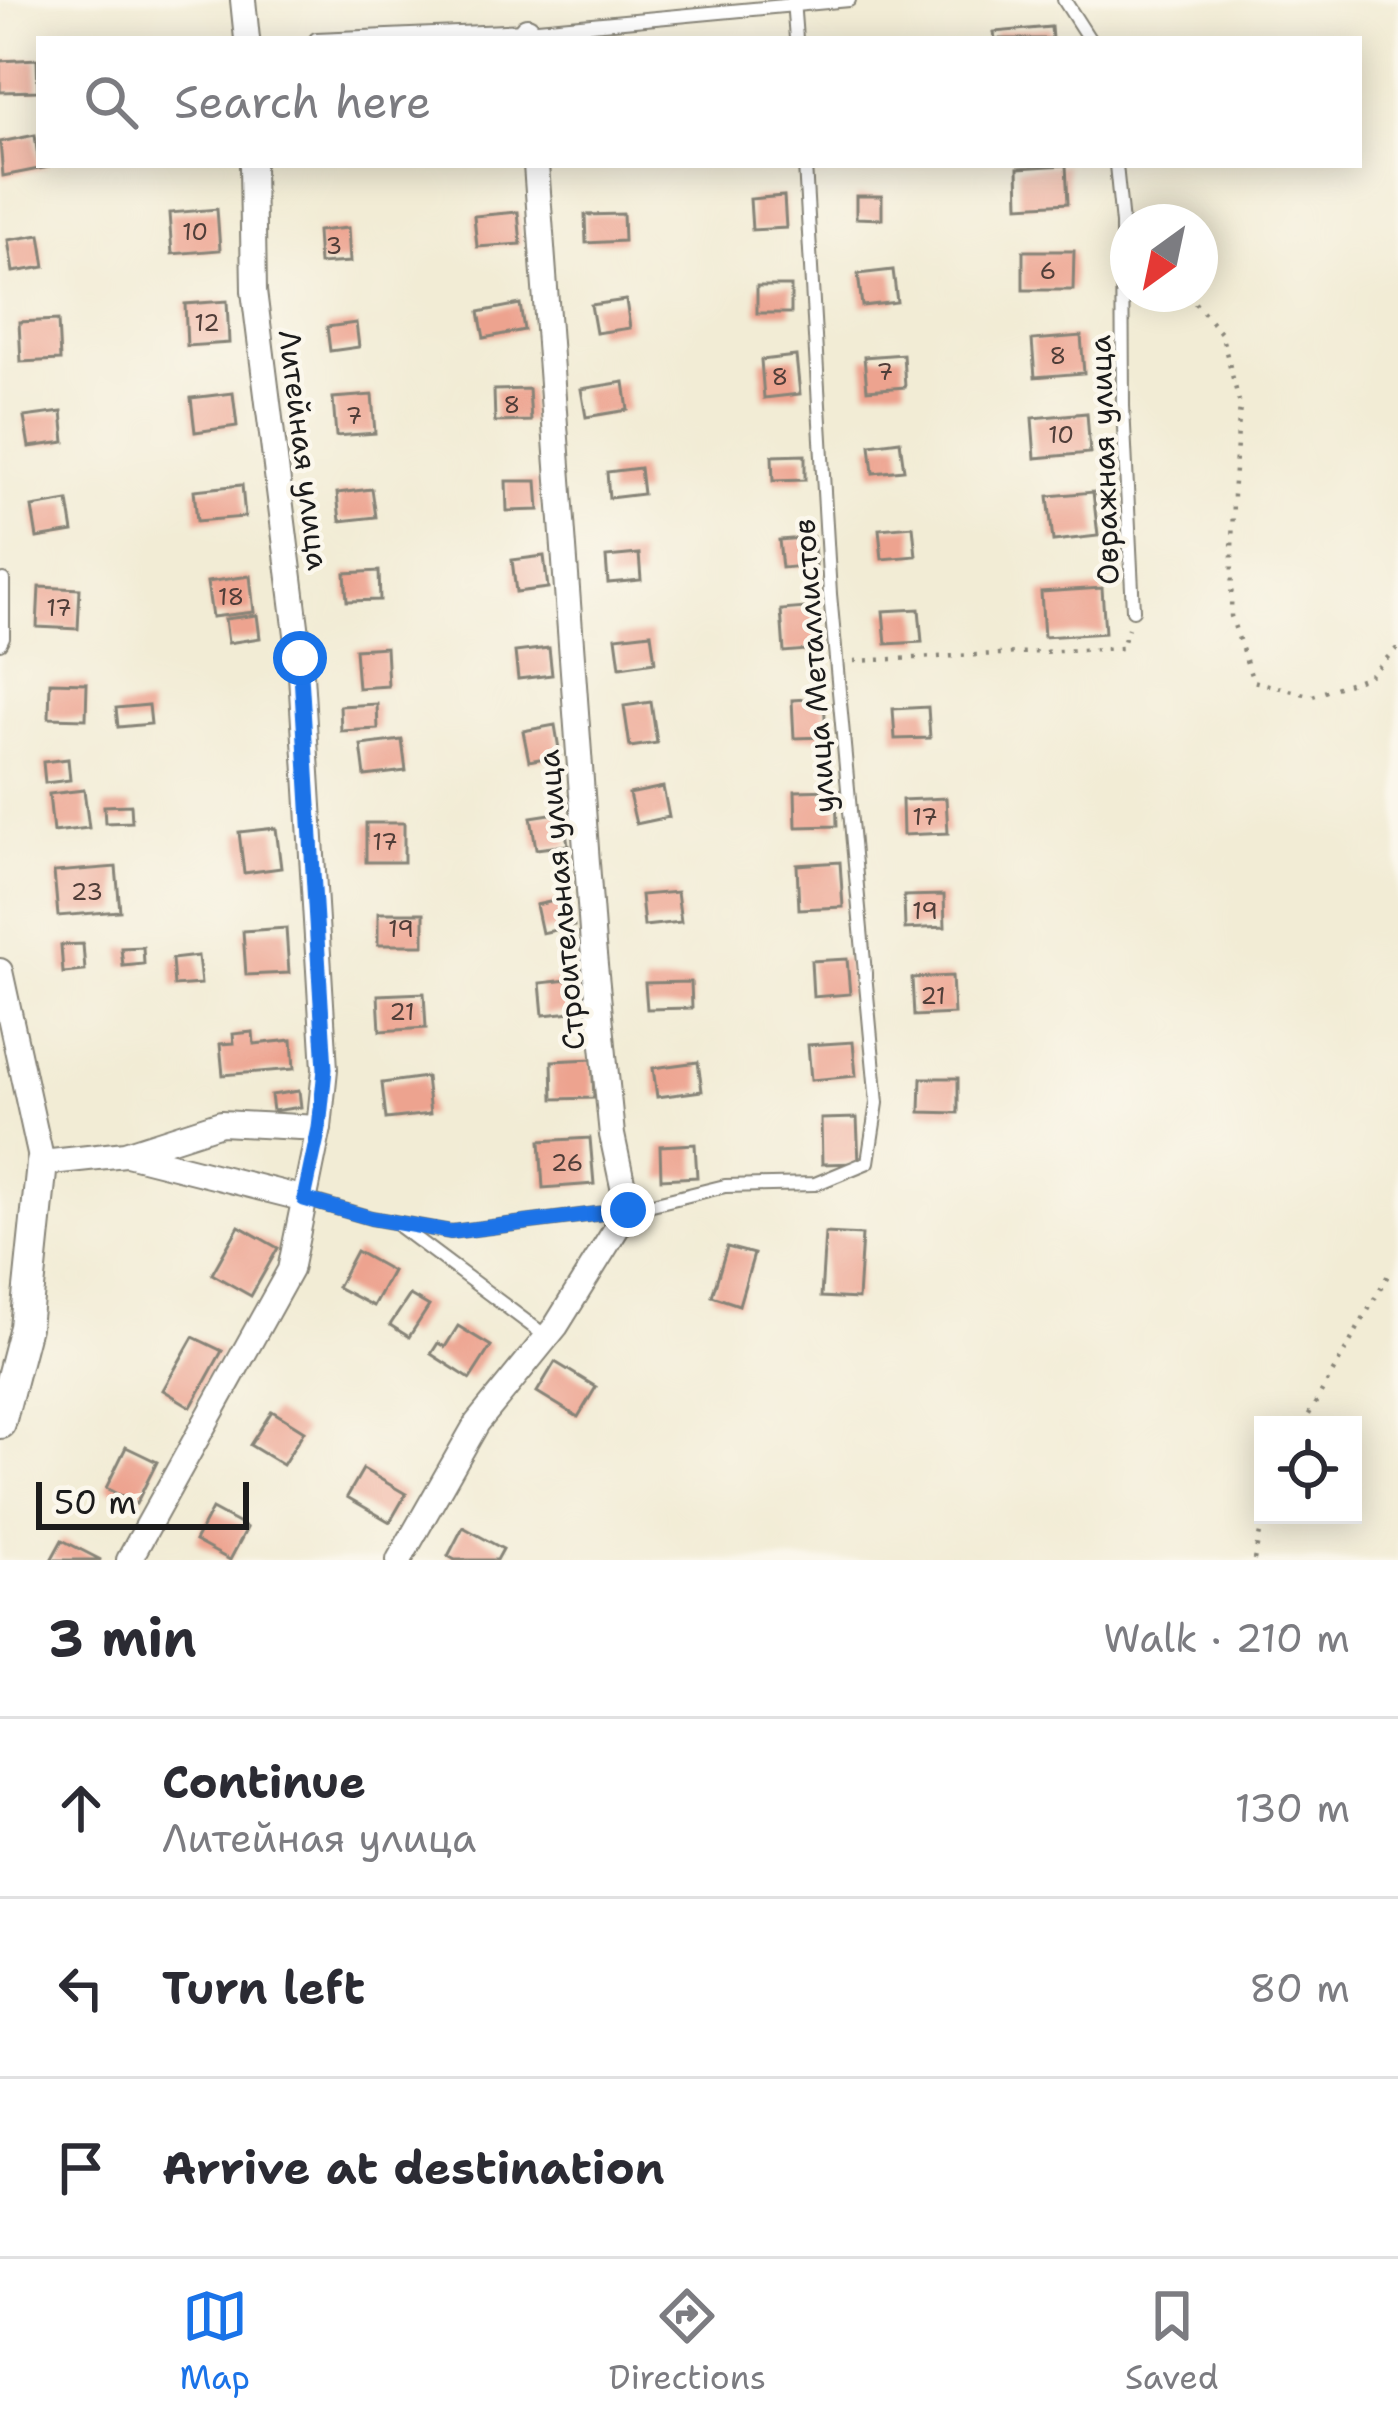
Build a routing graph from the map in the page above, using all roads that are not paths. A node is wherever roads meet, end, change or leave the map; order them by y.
1 (243, 0) edge
2 (849, 0) edge
3 (1064, 0) edge
4 (794, 3) edge
5 (527, 34) edge
6 (247, 36) edge
7 (443, 36) edge
8 (796, 36) edge
9 (1088, 36) edge
10 (252, 168) edge
11 (536, 168) edge
12 (805, 168) edge
13 (1116, 168) edge
14 (3, 580) dead end
15 (1133, 610) road end
16 (0, 643) edge
17 (0, 971) edge
18 (319, 1128) junction
19 (125, 1154) junction
20 (42, 1163) junction
21 (304, 1199) junction
22 (628, 1210) junction
23 (394, 1223) junction
24 (547, 1337) junction
25 (0, 1423) edge
26 (129, 1560) edge
27 (399, 1560) edge

1 - 6 street
2 - 4 lane
3 - 9 lane
4 - 5 lane
4 - 8 lane
5 - 7 lane
10 - 18 street, Литейная улица
11 - 22 street, Строительная улица
12 - 22 lane, улица Металлистов
13 - 15 lane, Овражная улица
14 - 16 lane
17 - 20 street
18 - 19 street
18 - 21 street, Литейная улица
19 - 20 street
19 - 21 street
20 - 25 street
21 - 23 lane
21 - 26 street, Литейная улица
22 - 23 lane
22 - 24 street
23 - 24 lane
24 - 27 street

